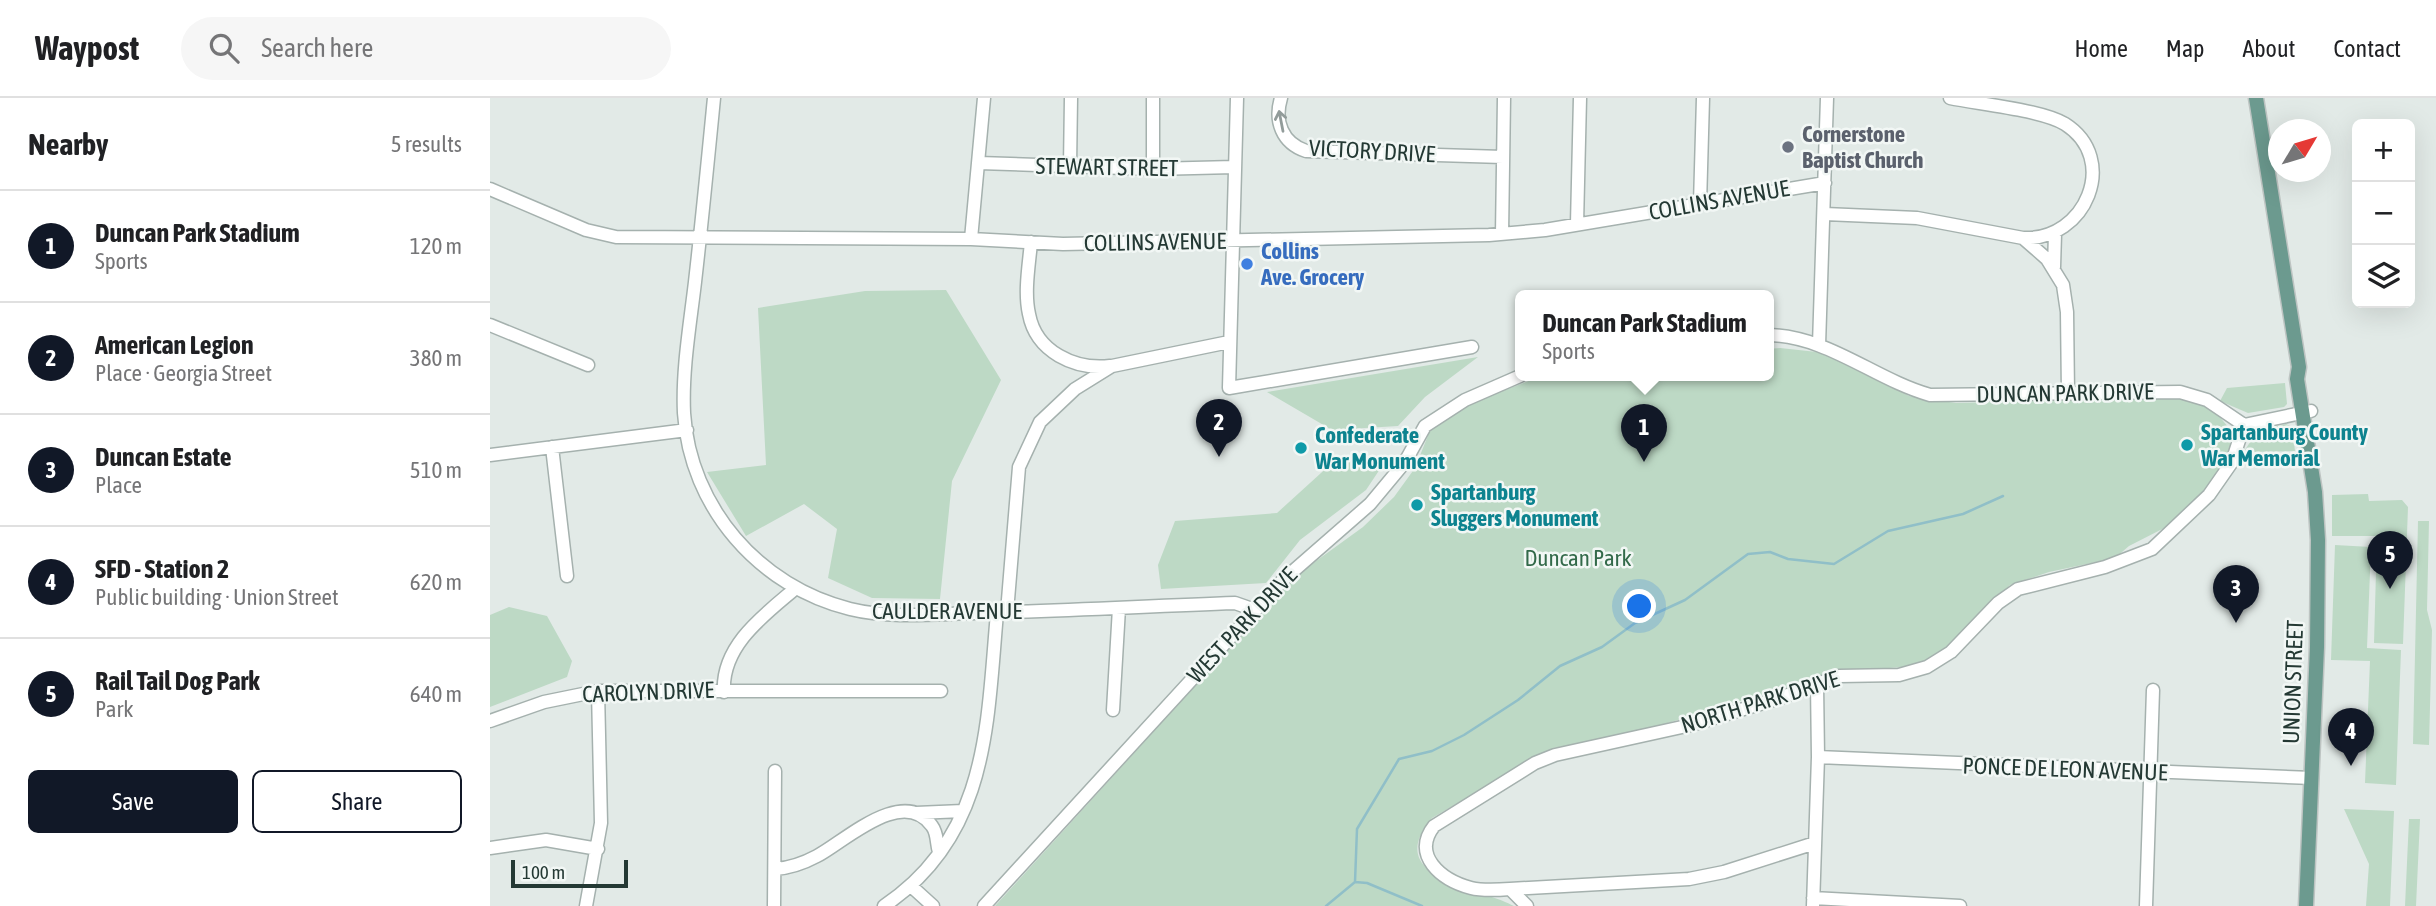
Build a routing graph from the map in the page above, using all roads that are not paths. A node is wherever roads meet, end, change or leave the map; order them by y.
1 (714, 98) edge
2 (984, 98) edge
3 (1071, 98) edge
4 (1153, 98) edge
5 (1237, 98) edge
6 (1281, 98) edge
7 (1504, 98) edge
8 (1580, 98) edge
9 (1703, 98) edge
10 (1827, 98) edge
11 (1950, 98) edge
12 (2256, 98) edge
13 (1503, 157) junction
14 (979, 163) junction
15 (1070, 167) junction
16 (1234, 167) junction
17 (1153, 169) junction
18 (1825, 183) junction
19 (490, 189) edge
20 (1700, 204) junction
21 (1825, 214) junction
22 (1577, 224) junction
23 (1502, 234) junction
24 (2055, 234) junction
25 (699, 238) junction
26 (2023, 238) junction
27 (971, 239) junction
28 (1232, 241) junction
29 (1031, 242) junction
30 (2054, 267) junction
31 (1821, 316) junction
32 (490, 325) edge
33 (1774, 335) edge
34 (1796, 337) junction
35 (1229, 342) junction
36 (1819, 345) junction
37 (1472, 348) dead end
38 (1836, 352) junction
39 (588, 365) dead end
40 (1112, 366) junction
41 (1515, 378) edge
42 (2068, 394) junction
43 (2306, 412) junction
44 (2244, 425) junction
45 (687, 430) junction
46 (552, 447) junction
47 (490, 455) edge
48 (567, 576) dead end
49 (796, 589) junction
50 (1119, 608) junction
51 (1255, 610) junction
52 (1002, 612) junction
53 (1817, 684) junction
54 (2153, 690) dead end
55 (598, 691) junction
56 (941, 691) dead end
57 (724, 692) junction
58 (1113, 710) dead end
59 (490, 722) edge
60 (1818, 757) junction
61 (775, 771) dead end
62 (2151, 772) junction
63 (2312, 778) junction
64 (963, 811) junction
65 (916, 813) junction
66 (1815, 843) junction
67 (490, 848) edge
68 (598, 849) junction
69 (939, 852) junction
70 (775, 869) junction
71 (911, 886) junction
72 (1510, 889) junction
73 (1813, 902) edge
74 (586, 906) edge
75 (774, 906) edge
76 (884, 906) edge
77 (933, 906) edge
78 (984, 906) edge
79 (1527, 906) edge
80 (1960, 906) edge
81 (2146, 906) edge
82 (2306, 906) edge

1 - 25 street, CAULDER AVENUE
2 - 14 street
3 - 15 street
4 - 17 street
5 - 16 street
13 -> 6 street, VICTORY DRIVE
7 - 13 street
8 - 22 street
9 - 20 street
10 - 18 street
11 - 24 street
12 - 43 main road, UNION STREET
13 - 23 street
14 - 15 street, STEWART STREET
14 - 27 street
15 - 17 street, STEWART STREET
16 - 17 street, STEWART STREET
16 - 28 street
18 - 20 street, COLLINS AVENUE
18 - 21 street
19 - 25 street, COLLINS AVENUE
20 - 22 street, COLLINS AVENUE
21 - 26 street
21 - 31 street
22 - 23 street, COLLINS AVENUE
23 - 28 street, COLLINS AVENUE
24 - 26 street
24 - 30 street
25 - 27 street, COLLINS AVENUE
25 - 45 street, CAULDER AVENUE
26 - 30 street
27 - 29 street, COLLINS AVENUE
28 - 29 street, COLLINS AVENUE
28 - 35 street
29 - 40 street
30 - 42 street
31 - 34 street
31 - 36 street
31 - 38 street
32 - 39 street
33 - 34 street
34 - 36 street
35 - 37 street
35 - 40 street
36 - 38 street, DUNCAN PARK DRIVE
38 - 42 street, DUNCAN PARK DRIVE
40 - 52 street
41 - 51 street, WEST PARK DRIVE
42 - 44 street, DUNCAN PARK DRIVE
43 - 44 street
43 - 63 main road, UNION STREET
44 - 53 street, NORTH PARK DRIVE
45 - 46 street
45 - 49 street, CAULDER AVENUE
46 - 47 street
46 - 48 street
49 - 52 street, CAULDER AVENUE
49 - 57 street, CAROLYN DRIVE
50 - 51 street, CAULDER AVENUE
50 - 52 street, CAULDER AVENUE
50 - 58 street
51 - 78 street, WEST PARK DRIVE
52 - 64 street
53 - 60 street
53 - 72 street, NORTH PARK DRIVE
54 - 62 street
55 - 57 street, CAROLYN DRIVE
55 - 59 street, CAROLYN DRIVE
55 - 68 street
56 - 57 street
60 - 62 street, PONCE DE LEON AVENUE
60 - 66 street
61 - 70 street
62 - 63 street, PONCE DE LEON AVENUE
62 - 81 street
63 - 82 main road, UNION STREET
64 - 65 street
64 - 69 street
65 - 69 street
65 - 70 street
66 - 72 street
66 - 73 street
67 - 68 street
68 - 74 street
69 - 71 street
70 - 75 street
71 - 76 street
71 - 77 street
72 - 79 street
73 - 80 street

